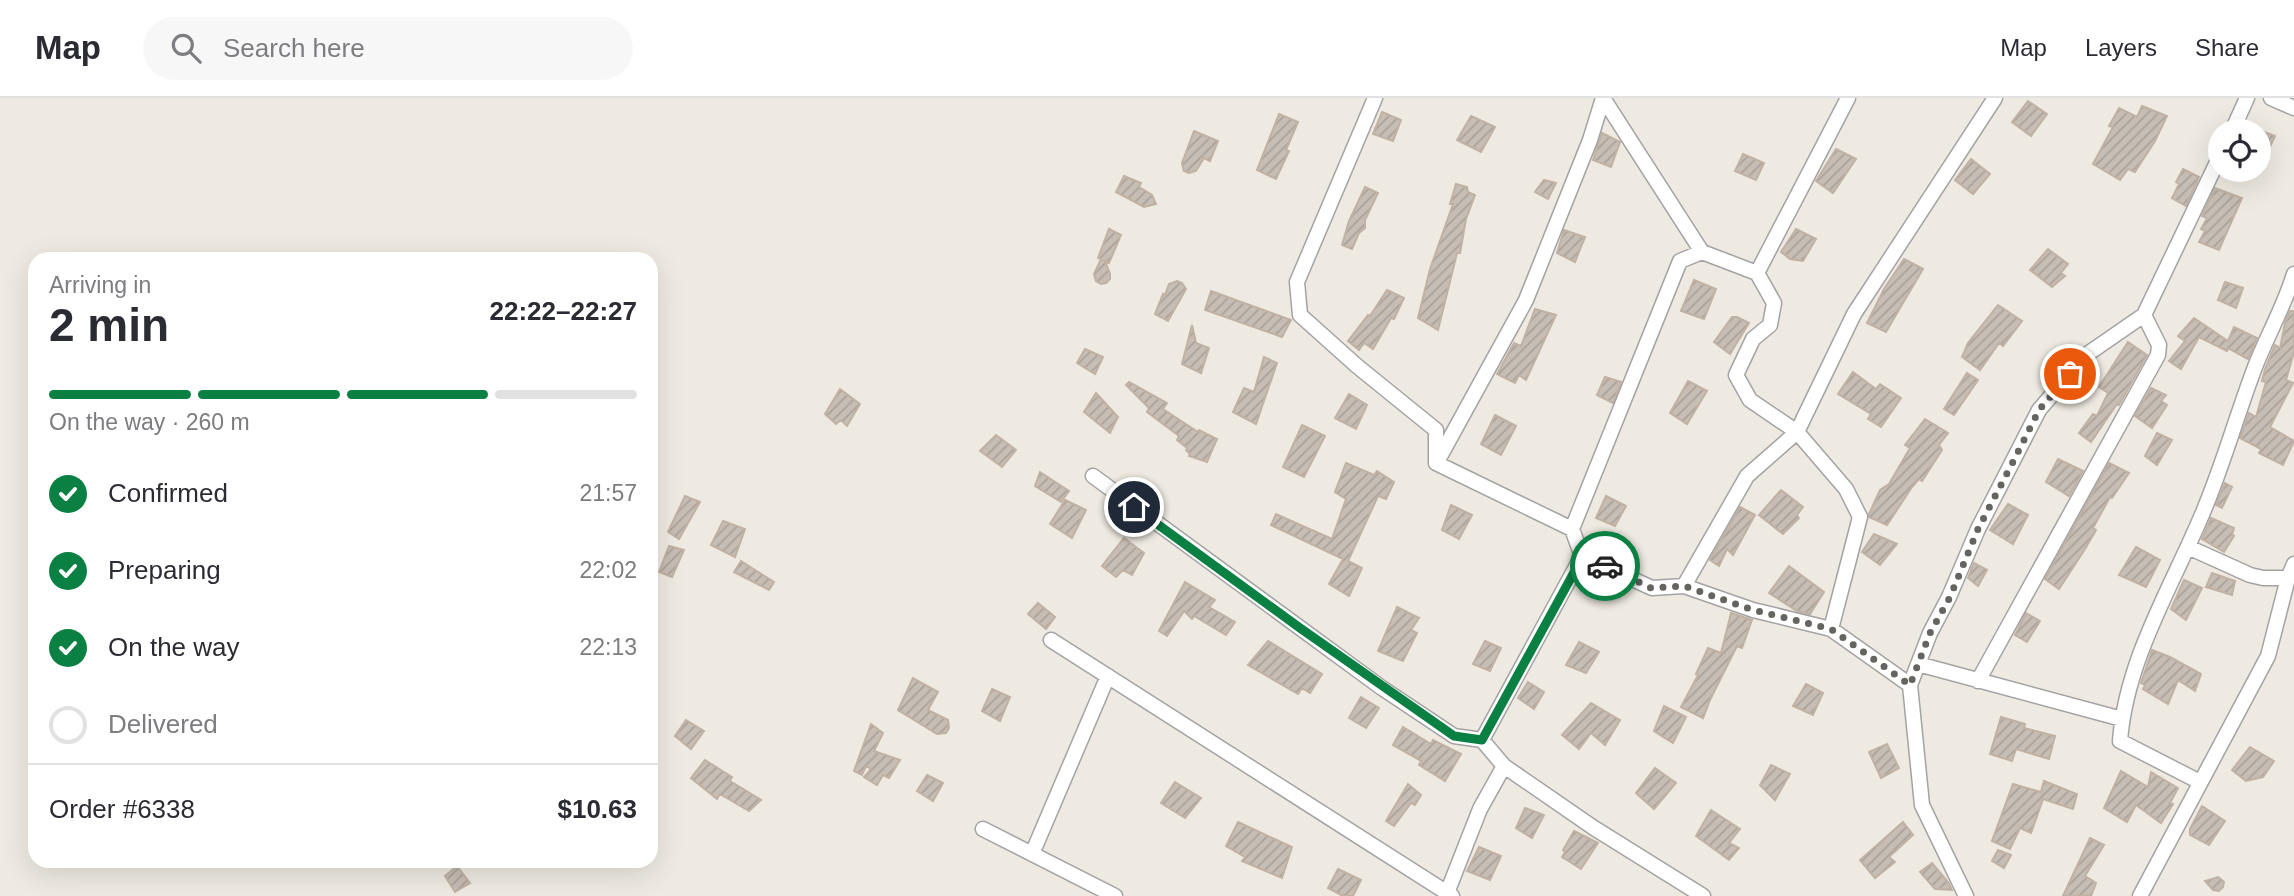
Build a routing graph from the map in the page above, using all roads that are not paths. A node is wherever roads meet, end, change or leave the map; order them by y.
1 (1375, 98) edge
2 (1603, 98) edge
3 (1848, 98) edge
4 (1995, 98) edge
5 (2247, 98) edge
6 (2271, 98) edge
7 (2294, 108) edge
8 (2237, 119) edge
9 (2208, 181) edge
10 (1702, 252) junction
11 (1758, 273) junction
12 (2294, 274) edge
13 (2144, 315) junction
14 (1797, 432) junction
15 (1436, 463) junction
16 (1093, 476) dead end
17 (1572, 529) junction
18 (2188, 547) junction
19 (1583, 556) junction
20 (2291, 571) edge
21 (1684, 586) junction
22 (1831, 629) junction
23 (1051, 640) dead end
24 (1918, 664) junction
25 (1108, 676) junction
26 (1978, 681) junction
27 (1910, 685) junction
28 (2122, 719) junction
29 (1482, 740) junction
30 (1504, 766) junction
31 (2200, 782) junction
32 (983, 829) dead end
33 (1032, 854) junction
34 (1450, 894) edge
35 (1115, 896) edge
36 (1703, 896) edge
37 (1966, 896) edge
38 (2140, 896) edge

1 - 15 street
2 - 10 street
2 - 15 street
3 - 11 street
4 - 14 street
5 - 8 street
6 - 7 street
9 - 13 street
10 - 11 street
10 - 17 street
11 - 14 street
12 - 18 street
13 - 24 street
13 - 26 street
14 - 21 street
14 - 22 street
15 - 17 street
16 - 29 street
17 - 19 street
18 - 20 street
18 - 28 street
19 - 21 street
19 - 29 street
20 - 31 street
21 - 22 street
22 - 27 street
23 - 25 street
24 - 26 street
24 - 27 street
25 - 33 street
25 - 34 street
26 - 28 street
27 - 37 street
28 - 31 street
29 - 30 street
30 - 34 street
30 - 36 street
31 - 38 street
32 - 33 street
33 - 35 street

